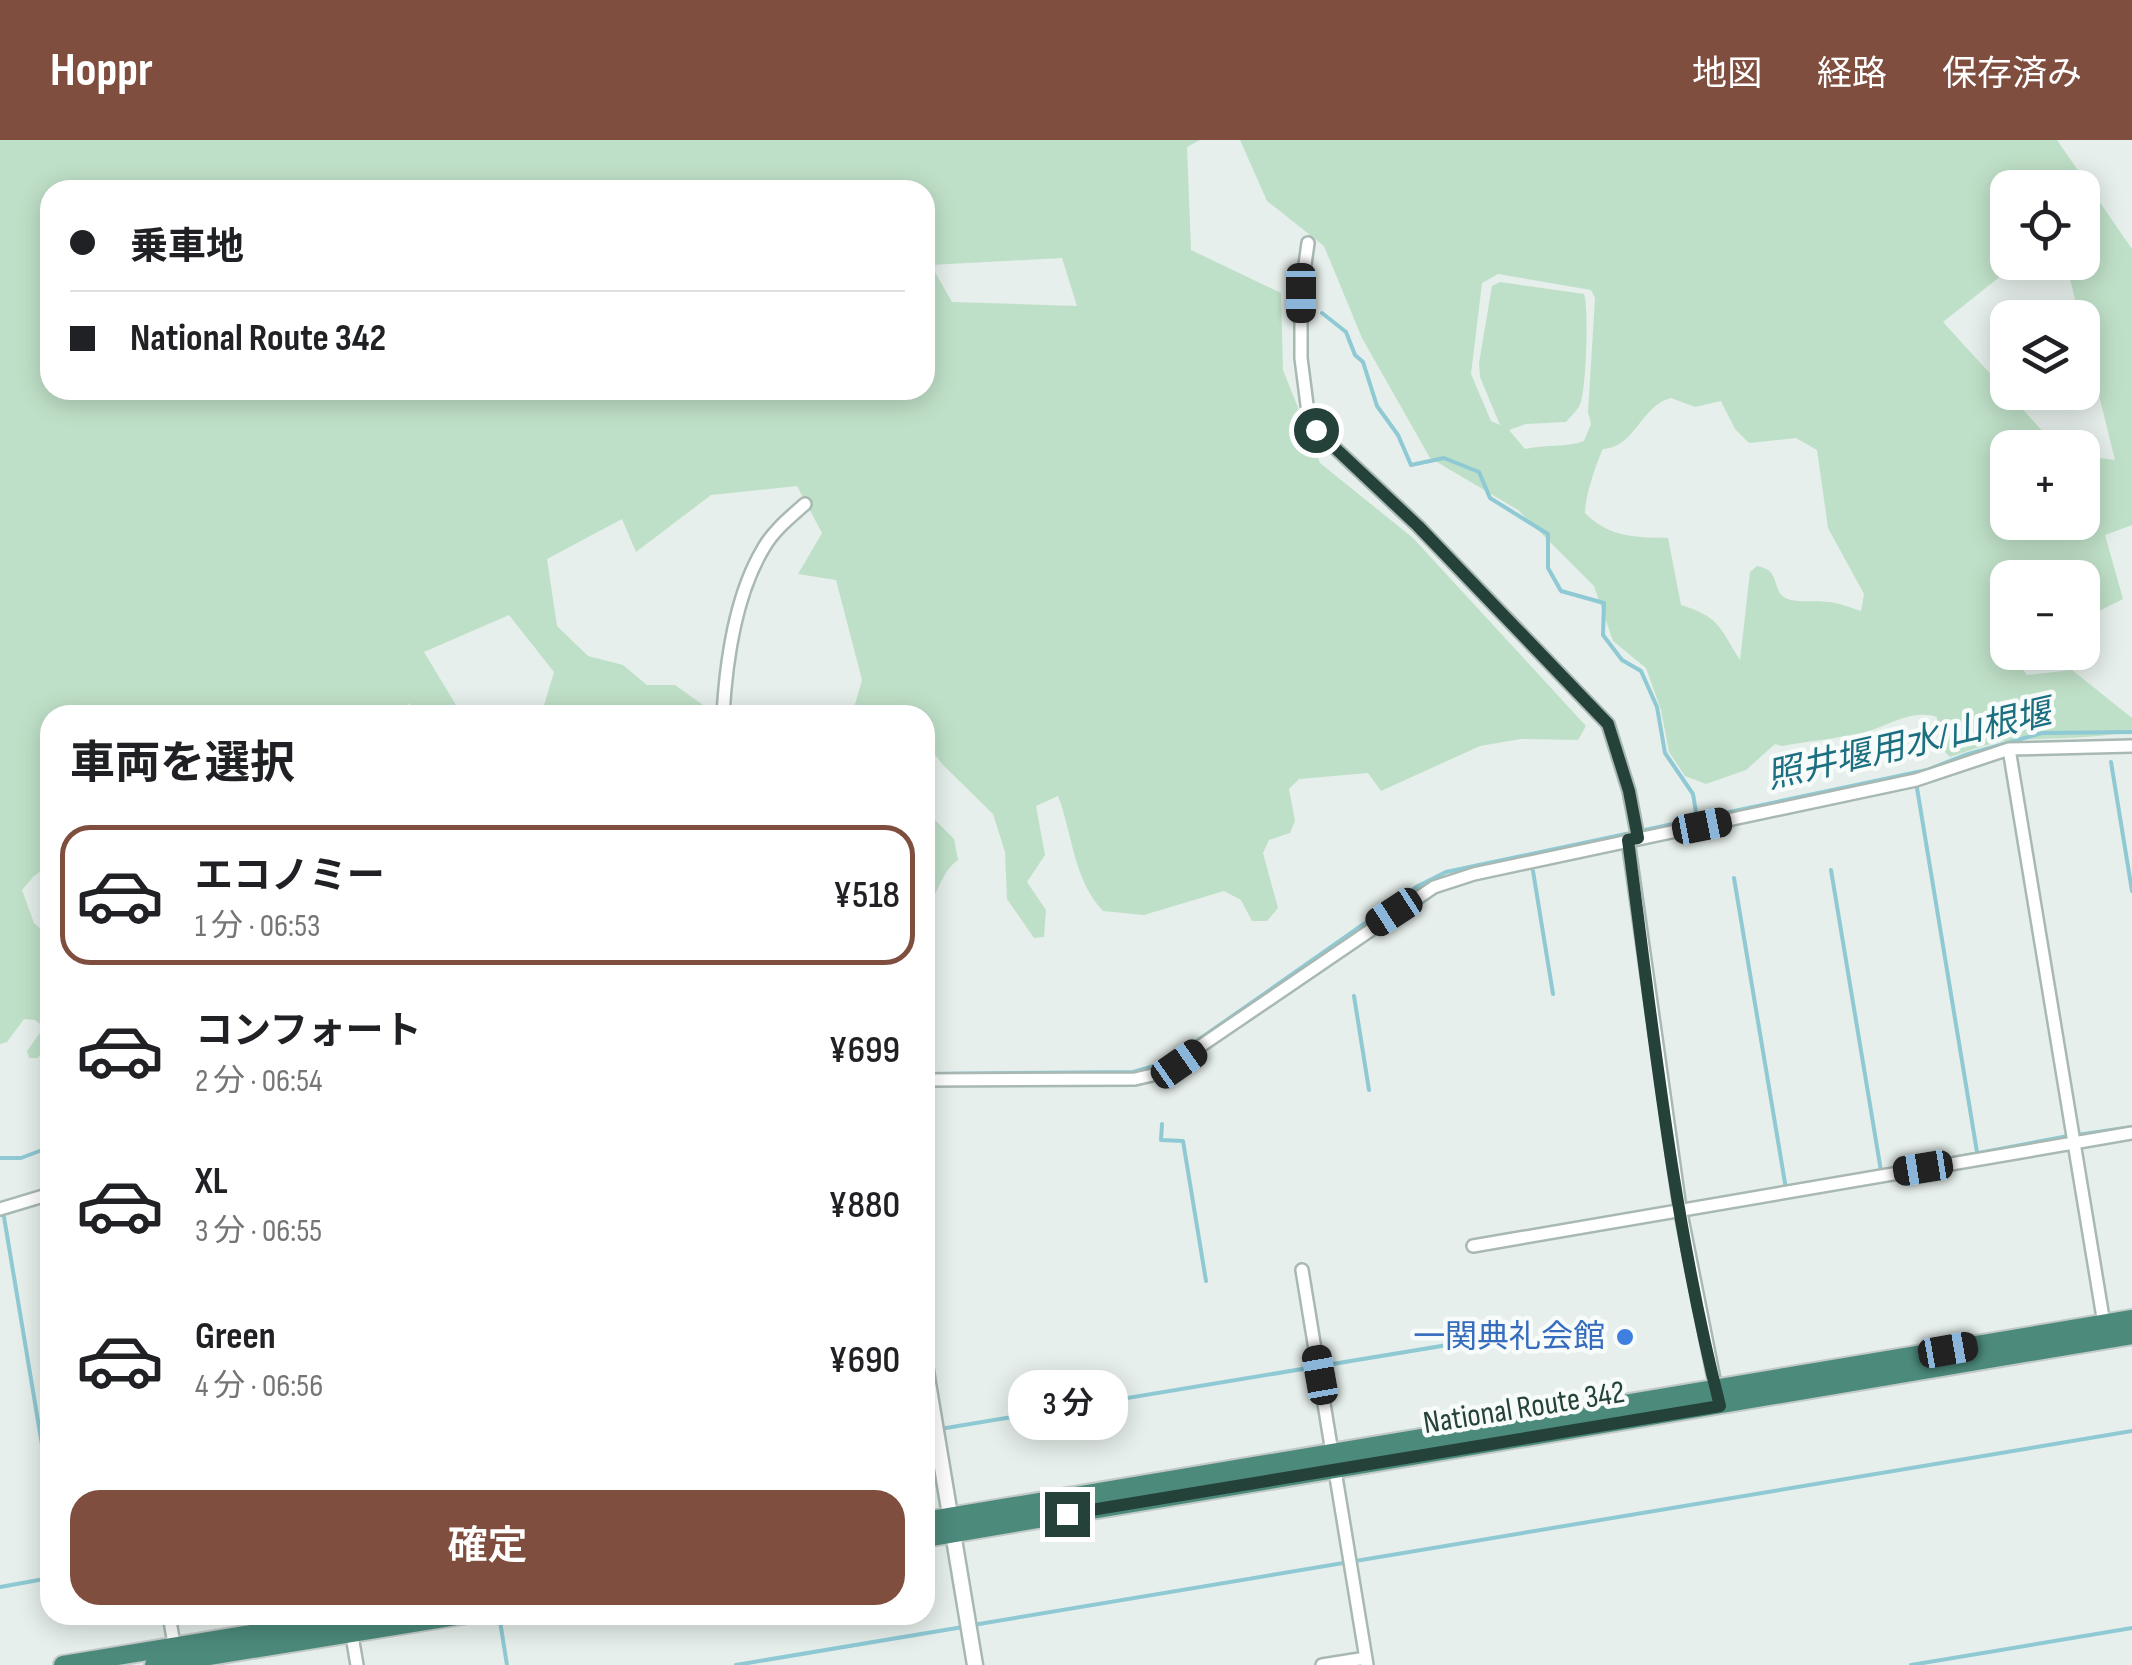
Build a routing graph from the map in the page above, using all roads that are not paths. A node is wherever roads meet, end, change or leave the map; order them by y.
1 (1308, 243) dead end
2 (805, 504) dead end
3 (725, 705) edge
4 (2132, 746) edge
5 (2009, 750) junction
6 (1633, 839) junction
7 (935, 1080) edge
8 (2132, 1133) edge
9 (2075, 1142) junction
10 (40, 1197) edge
11 (0, 1208) edge
12 (1680, 1208) junction
13 (1474, 1246) dead end
14 (1302, 1270) dead end
15 (2132, 1319) edge
16 (2105, 1331) junction
17 (2132, 1335) edge
18 (1718, 1398) junction
19 (935, 1427) edge
20 (1333, 1461) junction
21 (935, 1522) edge
22 (951, 1525) junction
23 (935, 1533) edge
24 (172, 1625) edge
25 (328, 1625) edge
26 (354, 1625) edge
27 (176, 1654) junction
28 (1367, 1661) edge
29 (63, 1665) edge
30 (154, 1665) edge
31 (357, 1665) edge
32 (975, 1665) edge
33 (1322, 1665) edge

1 - 6 street
2 - 3 street
4 - 5 street
5 - 6 street
5 - 9 street
6 - 7 street
6 - 12 street
8 - 9 street
9 - 12 street
9 - 16 street
10 - 11 street
12 - 13 street
12 - 18 street
14 - 20 street
15 - 16 highway, National Route 342
16 - 17 highway, National Route 342
16 - 18 highway, National Route 342
18 - 20 highway, National Route 342
19 - 22 street
20 - 22 highway, National Route 342
20 - 28 street
21 - 22 highway, National Route 342
22 - 23 highway, National Route 342
22 - 32 street
24 - 27 street
25 - 27 highway
26 - 31 street
27 - 29 highway
27 - 30 highway
28 - 33 street

